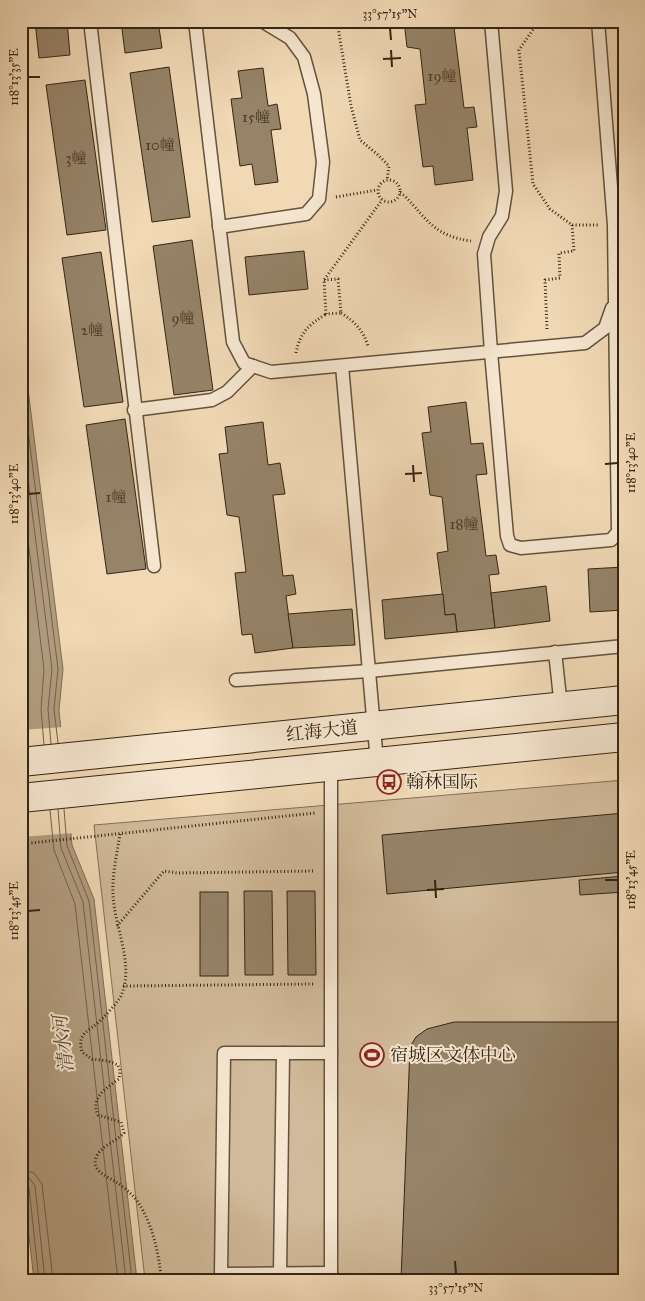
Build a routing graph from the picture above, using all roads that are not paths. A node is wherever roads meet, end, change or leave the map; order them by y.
1 (90, 21) edge
2 (195, 21) edge
3 (262, 21) edge
4 (491, 21) edge
5 (598, 21) edge
6 (219, 227) junction
7 (615, 298) junction
8 (490, 352) junction
9 (253, 366) junction
10 (342, 366) junction
11 (134, 410) junction
12 (154, 566) dead end
13 (624, 646) edge
14 (555, 652) junction
15 (369, 671) junction
16 (236, 680) dead end
17 (624, 700) edge
18 (561, 707) junction
19 (374, 726) junction
20 (624, 737) edge
21 (21, 762) edge
22 (377, 762) junction
23 (331, 767) junction
24 (21, 798) edge
25 (282, 1053) junction
26 (331, 1053) junction
27 (280, 1273) junction
28 (331, 1276) edge

1 - 11 lane
2 - 6 lane
3 - 6 lane
4 - 8 lane
5 - 7 lane
6 - 9 lane
7 - 8 lane
7 - 8 lane
8 - 10 lane
9 - 10 lane
9 - 11 lane
10 - 15 lane
11 - 12 lane
13 - 14 lane
14 - 15 lane
14 - 18 lane
15 - 16 lane
15 - 19 lane
17 - 18 main road, 红海大道
18 - 19 main road, 红海大道
19 - 21 main road, 红海大道
19 - 22 lane
20 - 22 main road, 红海大道
22 - 23 main road, 红海大道
23 - 24 main road, 红海大道
23 - 26 lane
25 - 26 lane
25 - 27 lane
25 - 27 lane
26 - 28 lane
27 - 28 lane

